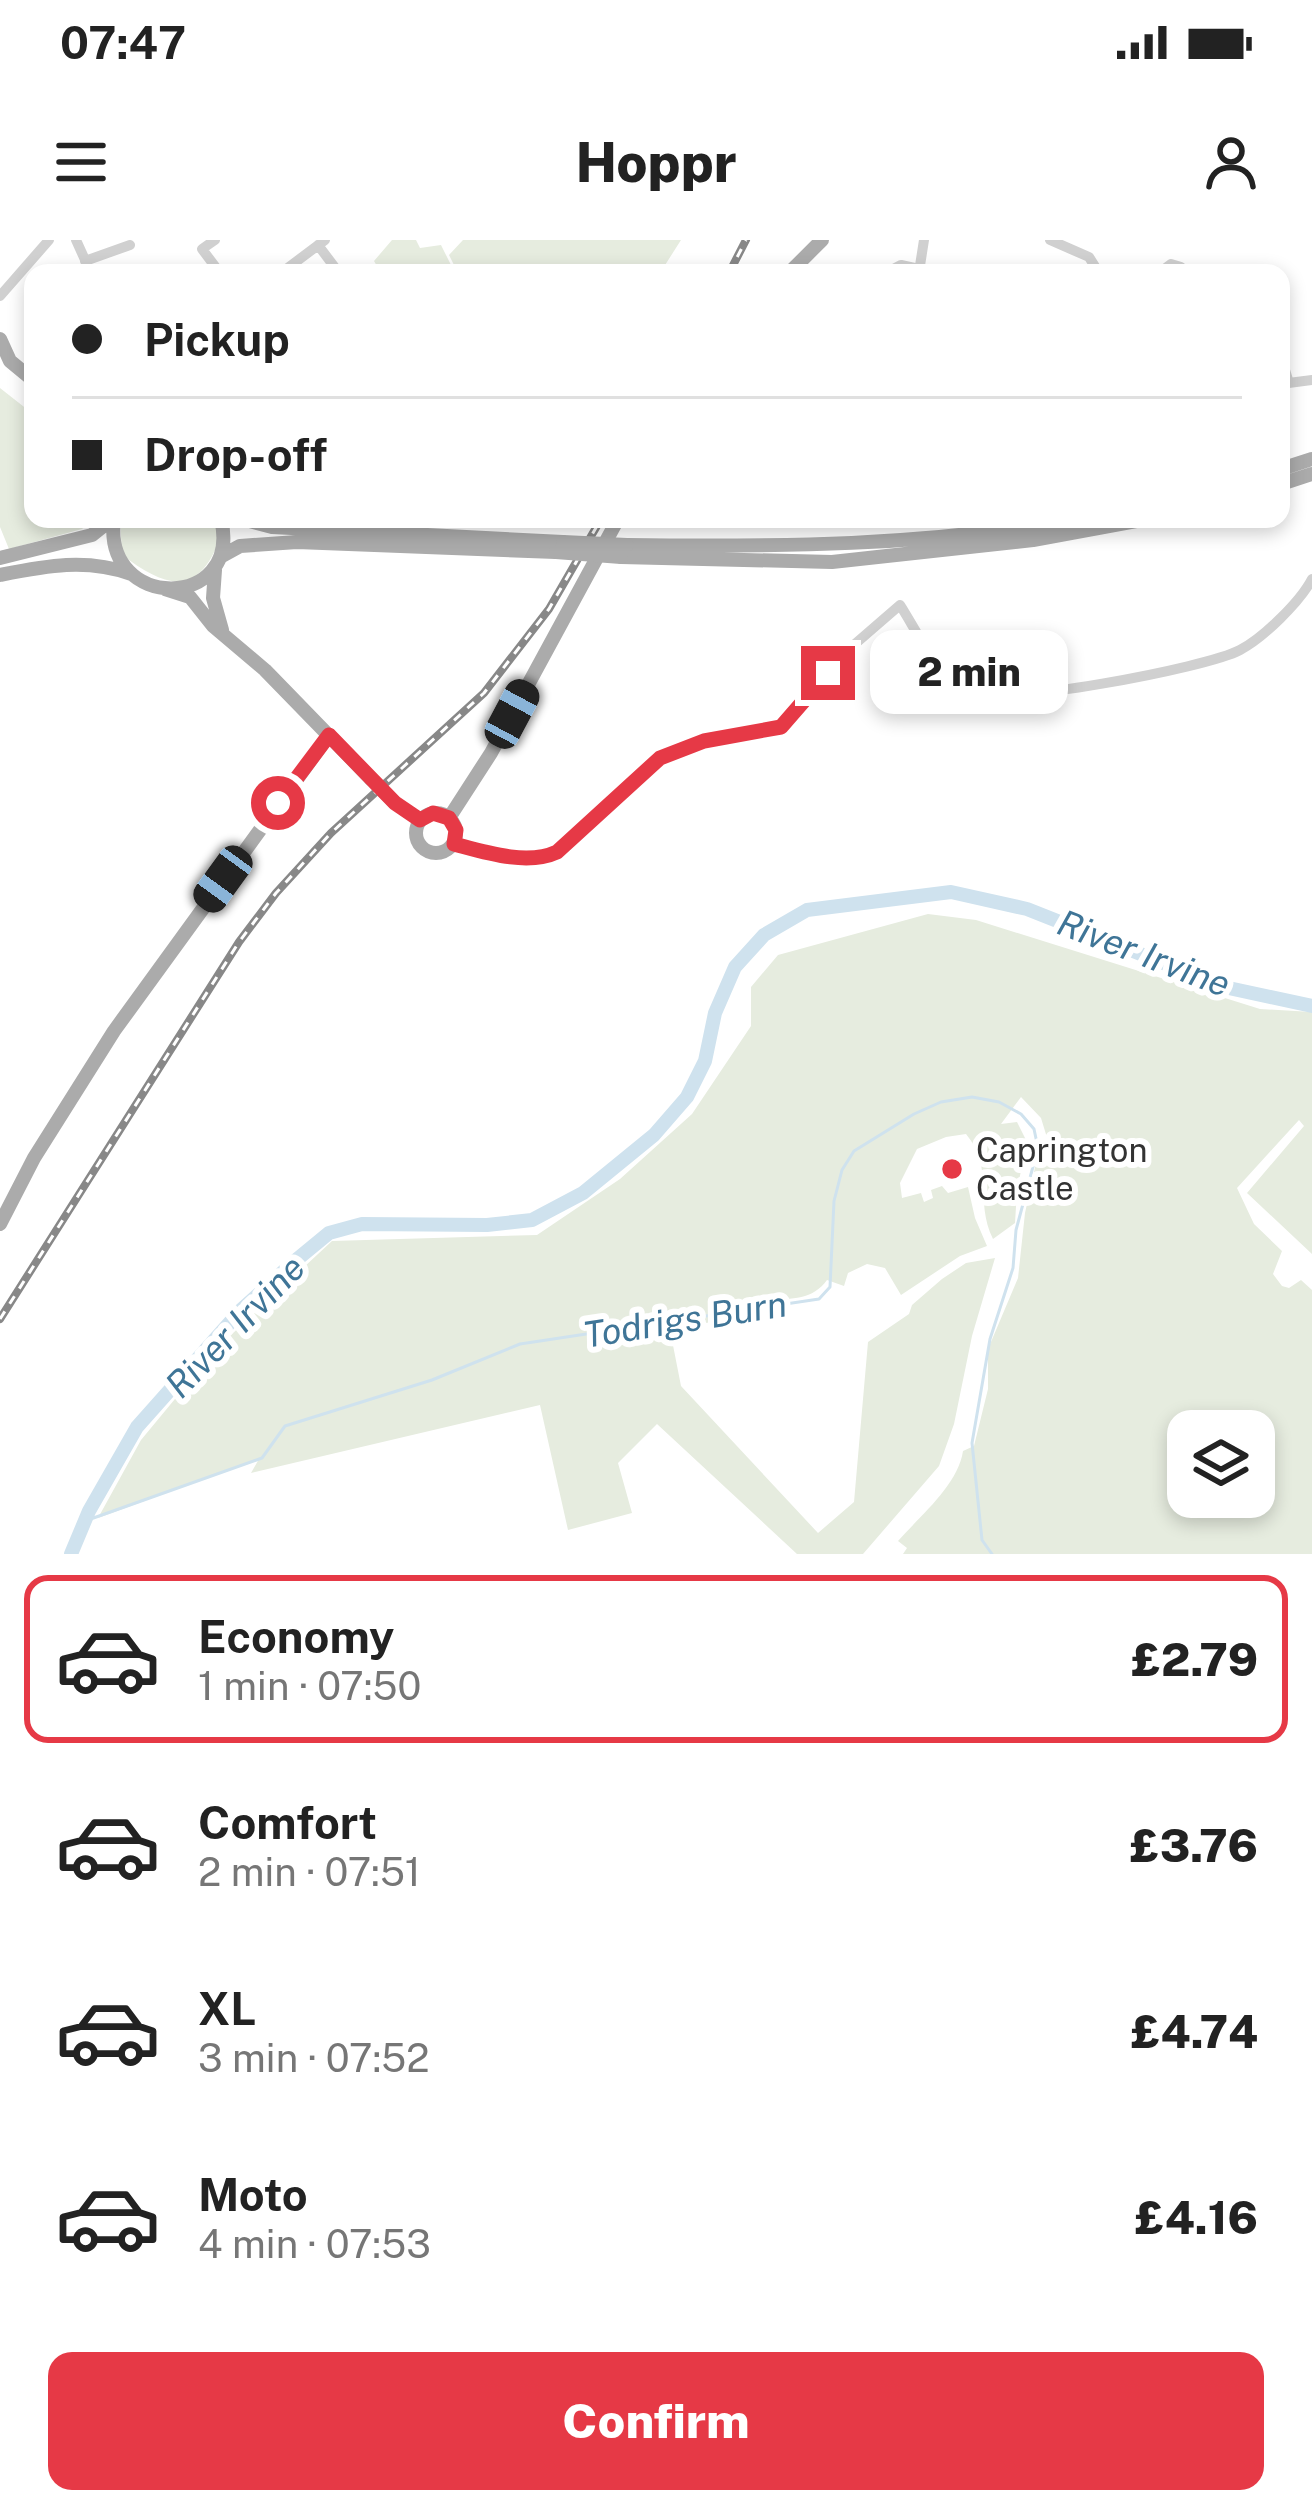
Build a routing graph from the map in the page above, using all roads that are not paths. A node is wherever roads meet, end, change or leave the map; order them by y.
1 (49, 240) edge
2 (76, 240) edge
3 (214, 240) edge
4 (822, 240) edge
5 (1050, 240) edge
6 (321, 243) edge
7 (130, 245) dead end
8 (85, 260) junction
9 (1173, 261) dead end
10 (28, 264) edge
11 (87, 264) edge
12 (213, 264) edge
13 (293, 264) edge
14 (798, 264) edge
15 (1093, 264) edge
16 (1170, 264) edge
17 (24, 269) edge
18 (2, 295) edge
19 (0, 308) edge
20 (0, 339) edge
21 (5, 360) edge
22 (101, 528) edge
23 (114, 528) edge
24 (222, 528) edge
25 (286, 528) edge
26 (612, 528) edge
27 (1004, 528) edge
28 (1100, 528) edge
29 (560, 547) junction
30 (624, 551) junction
31 (0, 558) edge
32 (218, 561) junction
33 (131, 574) junction
34 (0, 575) edge
35 (1312, 579) edge
36 (164, 589) junction
37 (223, 631) junction
38 (329, 735) junction
39 (449, 818) junction
40 (420, 820) junction
41 (454, 844) junction
42 (0, 1225) edge

1 - 10 street
2 - 8 street
3 - 12 street
4 - 14 main road
5 - 15 street
6 - 13 street
7 - 8 street
8 - 11 street
9 - 16 street
17 - 18 street
18 - 19 street
20 - 21 main road
22 - 31 main road
23 - 33 main road
24 - 32 main road
25 - 29 main road
26 - 39 main road
27 - 30 main road
28 - 30 main road
29 - 30 main road, bridge
29 - 32 main road
32 - 36 main road
32 - 37 main road
33 - 34 main road
33 - 36 main road
35 - 41 street
36 - 37 main road
37 - 38 main road
38 - 40 main road, bridge
38 - 42 main road
39 - 40 main road
39 - 41 main road
40 - 41 main road

